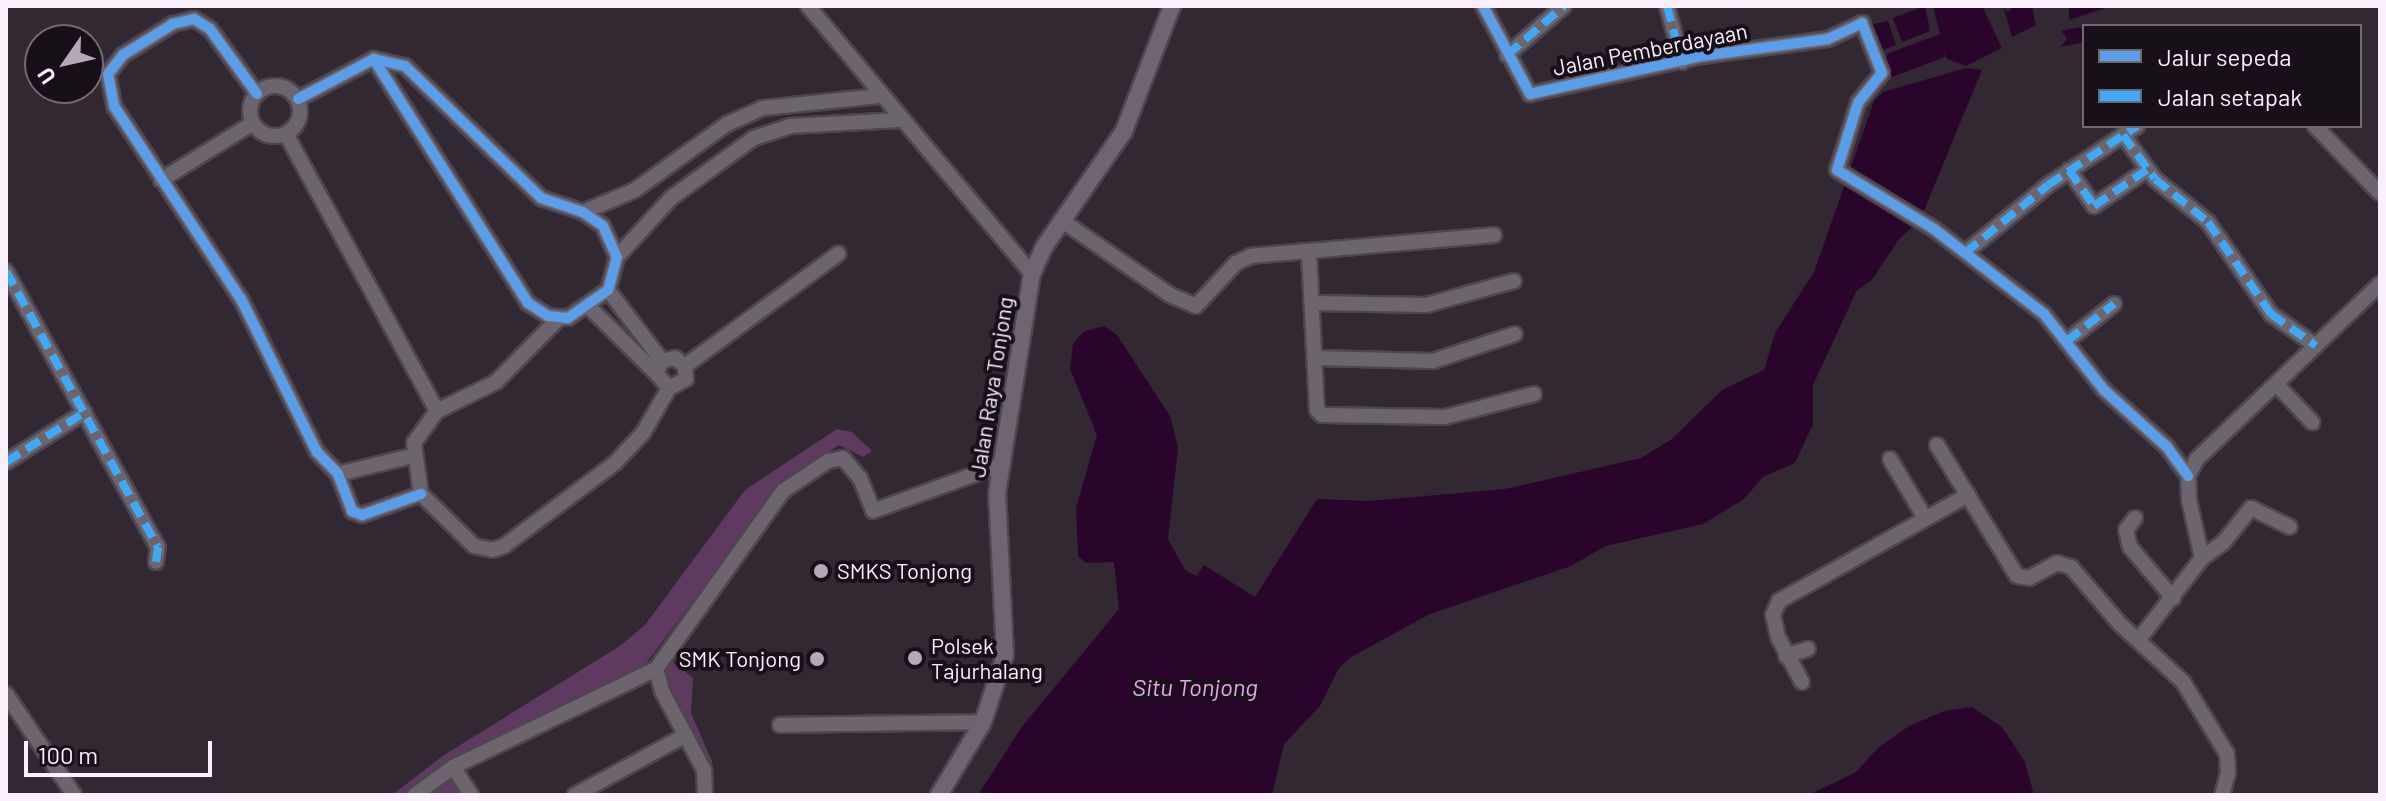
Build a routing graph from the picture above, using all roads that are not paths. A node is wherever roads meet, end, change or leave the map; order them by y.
1 (808, 6) edge
2 (1172, 6) edge
3 (1483, 6) edge
4 (1564, 6) edge
5 (1667, 6) edge
6 (1507, 55) junction
7 (374, 59) junction
8 (1682, 62) junction
9 (257, 94) junction
10 (879, 96) junction
11 (298, 99) junction
12 (899, 120) junction
13 (253, 123) junction
14 (2134, 128) edge
15 (2317, 128) edge
16 (286, 134) junction
17 (2123, 135) junction
18 (2148, 169) junction
19 (2069, 170) junction
20 (161, 180) junction
21 (2380, 193) edge
22 (583, 212) junction
23 (1061, 220) junction
24 (1494, 235) dead end
25 (1309, 253) junction
26 (1965, 253) junction
27 (838, 254) dead end
28 (617, 257) junction
29 (6, 271) edge
30 (1032, 274) junction
31 (1514, 281) dead end
32 (2380, 284) edge
33 (608, 290) junction
34 (1313, 303) junction
35 (2114, 304) dead end
36 (589, 307) junction
37 (559, 318) junction
38 (1515, 334) dead end
39 (2067, 341) junction
40 (2316, 346) junction
41 (1316, 358) junction
42 (685, 366) junction
43 (659, 367) junction
44 (2278, 386) junction
45 (669, 388) junction
46 (1534, 394) dead end
47 (437, 411) junction
48 (85, 412) junction
49 (2312, 422) dead end
50 (1937, 445) dead end
51 (412, 456) junction
52 (1890, 459) dead end
53 (6, 462) edge
54 (1001, 465) junction
55 (338, 474) junction
56 (2188, 476) junction
57 (421, 494) junction
58 (1968, 495) junction
59 (1925, 518) junction
60 (2135, 518) dead end
61 (2290, 527) dead end
62 (2202, 558) junction
63 (156, 562) dead end
64 (2173, 598) junction
65 (2140, 638) junction
66 (1808, 649) dead end
67 (1786, 656) junction
68 (656, 669) junction
69 (1802, 682) dead end
70 (6, 694) edge
71 (983, 722) junction
72 (780, 725) dead end
73 (686, 735) junction
74 (453, 767) junction
75 (74, 795) edge
76 (415, 795) edge
77 (471, 795) edge
78 (575, 795) edge
79 (705, 795) edge
80 (939, 795) edge
81 (2222, 795) edge

1 - 10 street
2 - 23 main road, Jalan Raya Tonjong
3 - 6 street, Jalan Pemberdayaan
4 - 6 street
5 - 8 street
6 - 8 street, Jalan Pemberdayaan
7 - 11 street
7 - 22 street
7 - 37 street
8 - 26 street, Jalan Pemberdayaan
9 - 11 street
9 - 13 street
9 - 20 street
10 - 12 street
10 - 22 street
11 - 16 street
12 - 28 street
12 - 30 street
13 - 16 street
13 - 20 street
14 - 17 street
15 - 21 street
16 - 47 street
17 - 18 street
17 - 19 street
18 - 19 street
18 - 40 street
19 - 26 street
20 - 55 street
22 - 28 street
23 - 25 street
23 - 30 main road, Jalan Raya Tonjong
24 - 25 street
25 - 34 street
26 - 39 street, Jalan Pemberdayaan
27 - 42 street
28 - 33 street
29 - 48 street
30 - 54 main road, Jalan Raya Tonjong
31 - 34 street
32 - 40 street
33 - 36 street
33 - 43 street
34 - 41 street
35 - 39 street
36 - 37 street
36 - 43 street
37 - 47 street
38 - 41 street
39 - 56 street, Jalan Pemberdayaan
40 - 44 street
41 - 46 street
42 - 43 street
42 - 45 street
43 - 45 street
44 - 49 street
44 - 56 street
45 - 57 street
47 - 51 street
48 - 53 street
48 - 63 street
50 - 58 street
51 - 55 street
51 - 57 street
52 - 59 street
54 - 68 street
54 - 71 main road, Jalan Raya Tonjong
55 - 57 street
56 - 62 street
58 - 59 street
58 - 65 street
59 - 67 street
60 - 64 street
61 - 62 street
62 - 64 street
64 - 65 street
65 - 81 street
66 - 67 street
67 - 69 street
68 - 73 street
68 - 74 street
70 - 75 street
71 - 72 street
71 - 80 main road, Jalan Raya Tonjong
73 - 78 street
73 - 79 street
74 - 76 street
74 - 77 street

